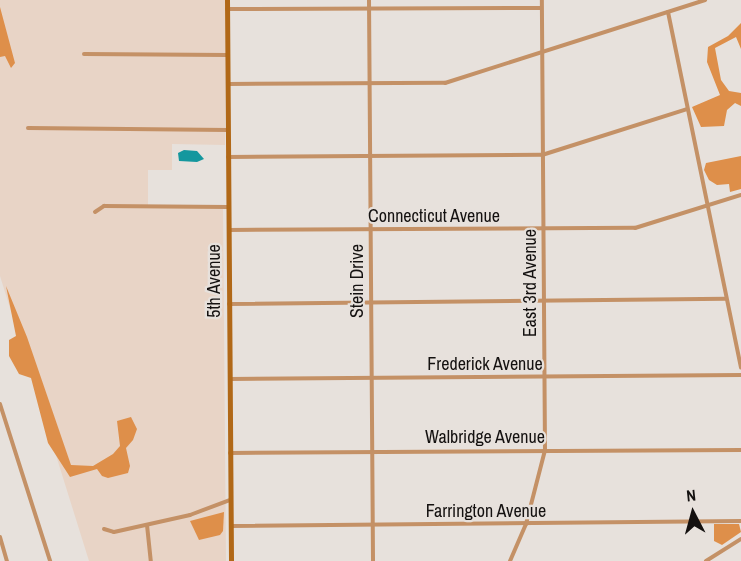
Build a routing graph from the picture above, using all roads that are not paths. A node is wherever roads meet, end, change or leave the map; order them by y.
1 (227, 0) edge
2 (369, 0) edge
3 (542, 0) edge
4 (705, 0) edge
5 (542, 8) junction
6 (227, 9) junction
7 (369, 9) junction
8 (668, 12) junction
9 (542, 52) junction
10 (84, 54) dead end
11 (228, 55) junction
12 (370, 83) junction
13 (229, 84) junction
14 (687, 109) junction
15 (28, 128) dead end
16 (228, 130) junction
17 (542, 155) junction
18 (370, 156) junction
19 (228, 157) junction
20 (741, 195) edge
21 (707, 206) junction
22 (228, 207) junction
23 (95, 212) dead end
24 (370, 229) junction
25 (543, 229) junction
26 (229, 230) junction
27 (726, 299) junction
28 (544, 302) junction
29 (229, 304) junction
30 (371, 304) junction
31 (741, 368) edge
32 (741, 375) edge
33 (544, 377) junction
34 (371, 378) junction
35 (230, 379) junction
36 (0, 404) edge
37 (545, 450) junction
38 (741, 450) edge
39 (372, 451) junction
40 (230, 453) junction
41 (231, 500) junction
42 (741, 521) edge
43 (526, 524) junction
44 (147, 525) junction
45 (373, 525) junction
46 (231, 526) junction
47 (104, 529) dead end
48 (0, 537) edge
49 (741, 539) edge
50 (8, 561) edge
51 (50, 561) edge
52 (151, 561) edge
53 (231, 561) edge
54 (373, 561) edge
55 (510, 561) edge
56 (706, 561) edge

1 - 6 main road, 5th Avenue
2 - 7 street, Stein Drive
3 - 5 street, East 3rd Avenue
4 - 8 street
5 - 7 street
5 - 9 street, East 3rd Avenue
6 - 7 street
6 - 11 main road, 5th Avenue
7 - 12 street, Stein Drive
8 - 9 street
8 - 14 street
9 - 12 street
9 - 17 street, East 3rd Avenue
10 - 11 street
11 - 13 main road, 5th Avenue
12 - 13 street
12 - 18 street, Stein Drive
13 - 16 main road, 5th Avenue
14 - 17 street
14 - 21 street
15 - 16 street
16 - 19 main road, 5th Avenue
17 - 18 street
17 - 25 street, East 3rd Avenue
18 - 19 street
18 - 24 street, Stein Drive
19 - 22 main road, 5th Avenue
20 - 21 street, Connecticut Avenue
21 - 25 street, Connecticut Avenue
21 - 27 street
22 - 23 street
22 - 26 main road, 5th Avenue
24 - 25 street, Connecticut Avenue
24 - 26 street, Connecticut Avenue
24 - 30 street, Stein Drive
25 - 28 street, East 3rd Avenue
26 - 29 main road, 5th Avenue
27 - 28 street
27 - 31 street
28 - 30 street
28 - 33 street, East 3rd Avenue
29 - 30 street
29 - 35 main road, 5th Avenue
30 - 34 street, Stein Drive
32 - 33 street, Frederick Avenue
33 - 34 street, Frederick Avenue
33 - 37 street, East 3rd Avenue
34 - 35 street, Frederick Avenue
34 - 39 street, Stein Drive
35 - 40 main road, 5th Avenue
36 - 51 street
37 - 38 street, Walbridge Avenue
37 - 39 street, Walbridge Avenue
37 - 43 street, East 3rd Avenue
39 - 40 street, Walbridge Avenue
39 - 45 street, Stein Drive
40 - 41 main road, 5th Avenue
41 - 44 street
41 - 46 main road, 5th Avenue
42 - 43 street, Farrington Avenue
43 - 45 street, Farrington Avenue
43 - 55 street, East 3rd Avenue
44 - 47 street
44 - 52 street
45 - 46 street, Farrington Avenue
45 - 54 street, Stein Drive
46 - 53 main road, 5th Avenue
48 - 50 street
49 - 56 street

